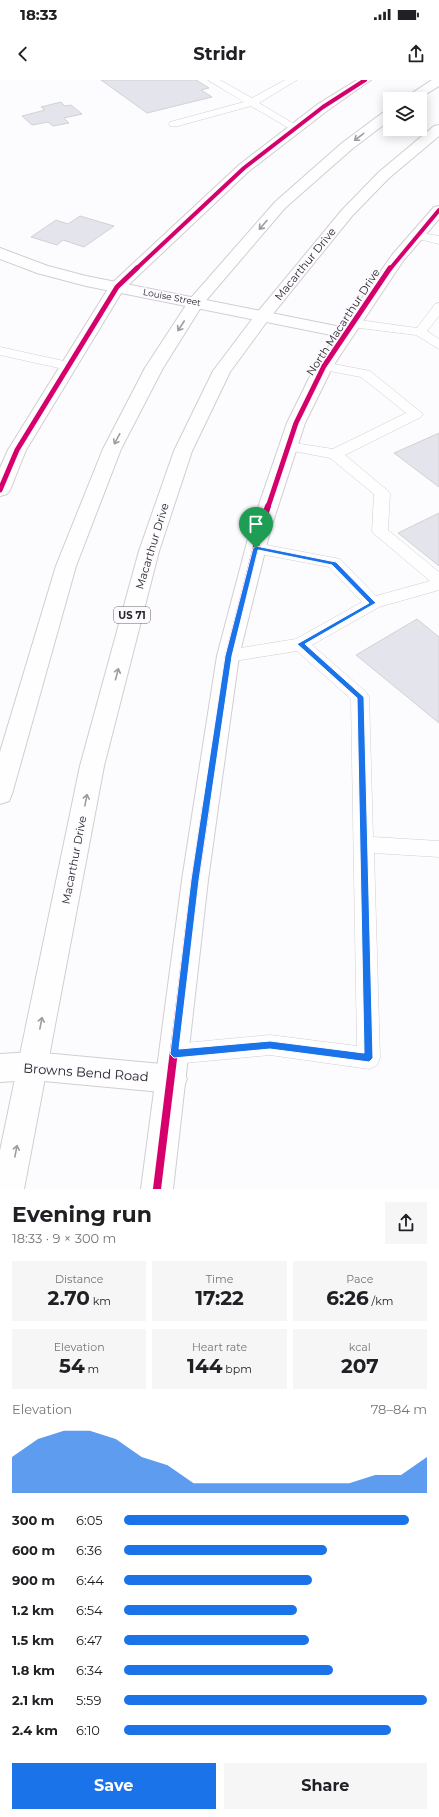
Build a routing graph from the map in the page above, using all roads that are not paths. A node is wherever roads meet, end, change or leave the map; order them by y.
1 (213, 80) edge
2 (366, 80) edge
3 (289, 81) edge
4 (439, 81) edge
5 (421, 92) edge
6 (251, 103) junction
7 (383, 119) edge
8 (174, 124) dead end
9 (296, 128) junction
10 (439, 129) edge
11 (439, 210) edge
12 (416, 235) junction
13 (439, 240) edge
14 (0, 253) edge
15 (117, 287) junction
16 (196, 302) junction
17 (439, 307) edge
18 (262, 317) junction
19 (349, 328) junction
20 (420, 332) junction
21 (439, 345) edge
22 (0, 351) edge
23 (68, 366) junction
24 (324, 366) junction
25 (288, 446) junction
26 (335, 454) junction
27 (0, 490) edge
28 (256, 548) junction
29 (439, 580) edge
30 (439, 584) edge
31 (373, 603) junction
32 (300, 644) junction
33 (228, 656) junction
34 (0, 794) edge
35 (364, 844) junction
36 (439, 849) edge
37 (33, 1066) junction
38 (173, 1066) junction
39 (0, 1068) edge
40 (8, 1189) edge
41 (157, 1189) edge

1 - 6 lane
2 - 9 main road
3 - 6 lane
4 - 5 main road
6 - 8 lane
6 - 9 lane
7 -> 16 main road
9 - 15 main road
10 - 18 main road, Macarthur Drive / US 71
11 - 12 main road, North Macarthur Drive
12 - 13 lane
12 - 19 main road, North Macarthur Drive
14 - 15 main road, Louise Street
15 - 16 main road, Louise Street
15 - 23 main road
16 - 18 main road, Louise Street
16 -> 34 main road
17 - 20 lane
18 - 19 main road, Louise Street
37 -> 18 main road, Macarthur Drive / US 71
19 - 20 lane
19 - 24 main road, North Macarthur Drive
20 - 21 lane
22 - 23 lane
23 - 27 main road
24 - 25 main road, North Macarthur Drive
24 - 26 lane
25 - 26 lane
25 - 28 main road, North Macarthur Drive
26 - 29 lane
28 - 31 lane
28 - 33 main road, North Macarthur Drive
30 - 31 lane
31 - 32 lane
32 - 33 lane
32 - 35 lane
33 - 38 main road, North Macarthur Drive
35 - 36 lane
35 - 38 lane
37 - 38 main road, Browns Bend Road
37 - 39 main road, Browns Bend Road
40 -> 37 main road, Macarthur Drive / US 71
38 - 41 main road, North Macarthur Drive

